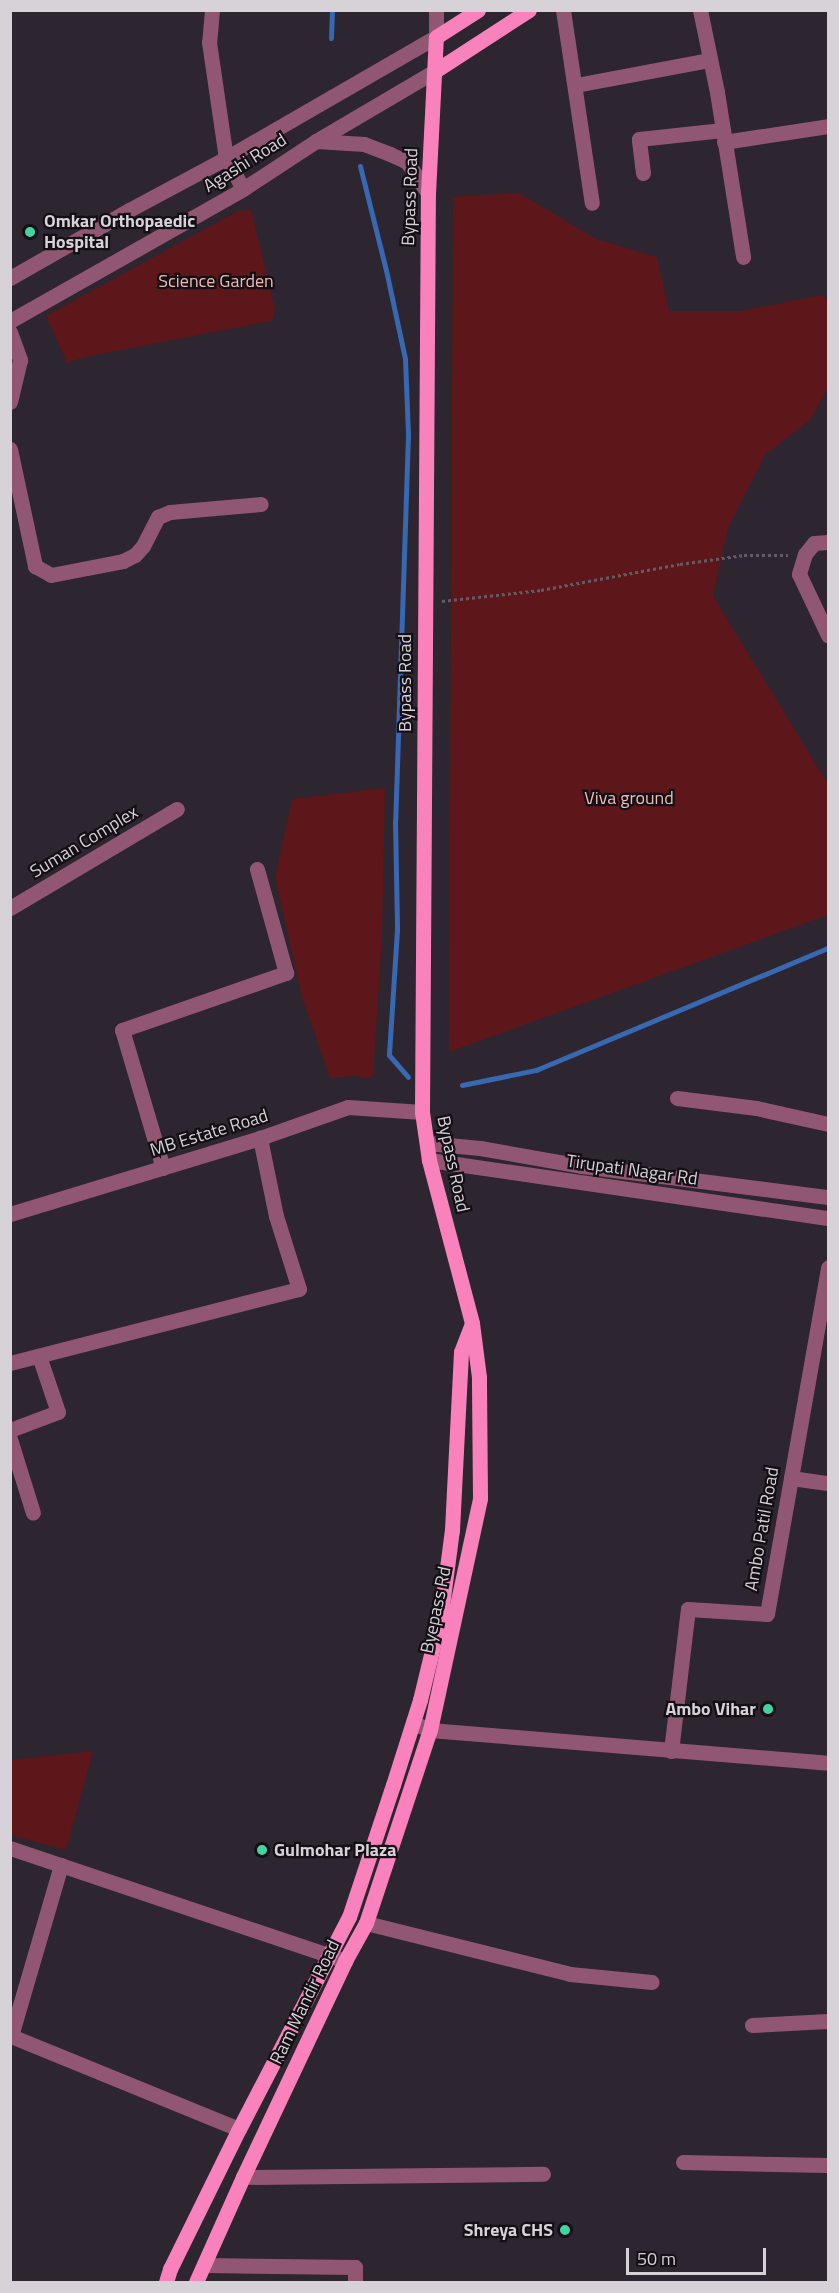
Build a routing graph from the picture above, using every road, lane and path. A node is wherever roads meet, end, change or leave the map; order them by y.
1 (212, 10) edge
2 (436, 10) edge
3 (478, 10) edge
4 (529, 10) edge
5 (563, 10) edge
6 (700, 10) edge
7 (436, 37) junction
8 (710, 60) junction
9 (435, 71) junction
10 (576, 85) junction
11 (828, 126) edge
12 (723, 136) junction
13 (316, 141) junction
14 (226, 158) junction
15 (643, 173) dead end
16 (243, 189) junction
17 (428, 193) junction
18 (592, 203) dead end
19 (743, 257) dead end
20 (10, 278) edge
21 (10, 321) edge
22 (10, 332) edge
23 (10, 402) edge
24 (12, 457) edge
25 (261, 504) dead end
26 (828, 542) edge
27 (805, 554) junction
28 (425, 603) junction
29 (828, 635) edge
30 (177, 809) dead end
31 (257, 869) dead end
32 (10, 908) edge
33 (677, 1098) dead end
34 (422, 1112) junction
35 (828, 1124) edge
36 (260, 1138) junction
37 (427, 1143) junction
38 (429, 1160) junction
39 (163, 1168) junction
40 (828, 1197) edge
41 (10, 1214) edge
42 (828, 1218) edge
43 (828, 1267) edge
44 (472, 1323) junction
45 (39, 1356) junction
46 (10, 1363) edge
47 (10, 1430) edge
48 (10, 1438) edge
49 (791, 1479) junction
50 (828, 1483) edge
51 (480, 1498) joint
52 (33, 1513) dead end
53 (413, 1723) junction
54 (430, 1730) junction
55 (671, 1751) junction
56 (828, 1763) edge
57 (10, 1848) edge
58 (61, 1865) junction
59 (366, 1923) junction
60 (328, 1955) junction
61 (345, 1961) junction
62 (652, 1982) dead end
63 (828, 2021) edge
64 (752, 2025) dead end
65 (239, 2129) junction
66 (683, 2162) dead end
67 (828, 2165) edge
68 (543, 2174) dead end
69 (243, 2176) junction
70 (204, 2265) junction
71 (166, 2283) edge
72 (196, 2283) edge
73 (355, 2283) edge

1 - 14 street
2 - 7 street
3 - 7 main road
4 - 9 main road
5 - 10 street
6 - 8 street
7 - 9 main road, Bypass Road
7 - 14 street, Agashi Road
8 - 10 street
8 - 12 street
9 - 13 street, Agashi Road
9 - 17 main road, Bypass Road
10 - 18 street
11 - 12 street
12 - 15 street
12 - 19 street
13 - 16 street, Agashi Road
13 - 17 street
14 - 16 street
14 - 20 street, Agashi Road
16 - 21 street, Agashi Road
17 - 28 main road, Bypass Road
22 - 23 street
24 - 25 street
26 - 27 street
27 - 28 path
27 - 29 street
28 - 34 main road, Bypass Road
30 - 32 street, Suman Complex
31 - 39 street
33 - 35 street
34 - 36 street, MB Estate Road
34 - 37 main road, Bypass Road
36 - 39 street, MB Estate Road
36 - 45 street
37 - 38 main road, Bypass Road
37 - 40 street
38 - 42 street, Tirupati Nagar Rd
38 - 44 main road, Bypass Road
39 - 41 street, MB Estate Road
43 - 49 street, Ambo Patil Road
44 - 51 main road, Bypass Road
44 - 53 main road
45 - 46 street
45 - 47 street
48 - 52 street
49 - 50 street
49 - 55 street, Ambo Patil Road
51 - 54 main road, Byepass Rd
53 - 54 street
53 - 60 main road
54 - 55 street
54 - 59 main road, Ram Mandir Road
55 - 56 street
57 - 58 street
58 - 60 street
58 - 65 street
59 - 61 main road, Ram Mandir Road
59 - 62 street
60 - 61 street
60 - 65 main road
61 - 69 main road, Ram Mandir Road
63 - 64 street
65 - 71 main road
66 - 67 street
68 - 69 street
69 - 70 main road, Ram Mandir Road
70 - 72 main road, Ram Mandir Road
70 - 73 street

